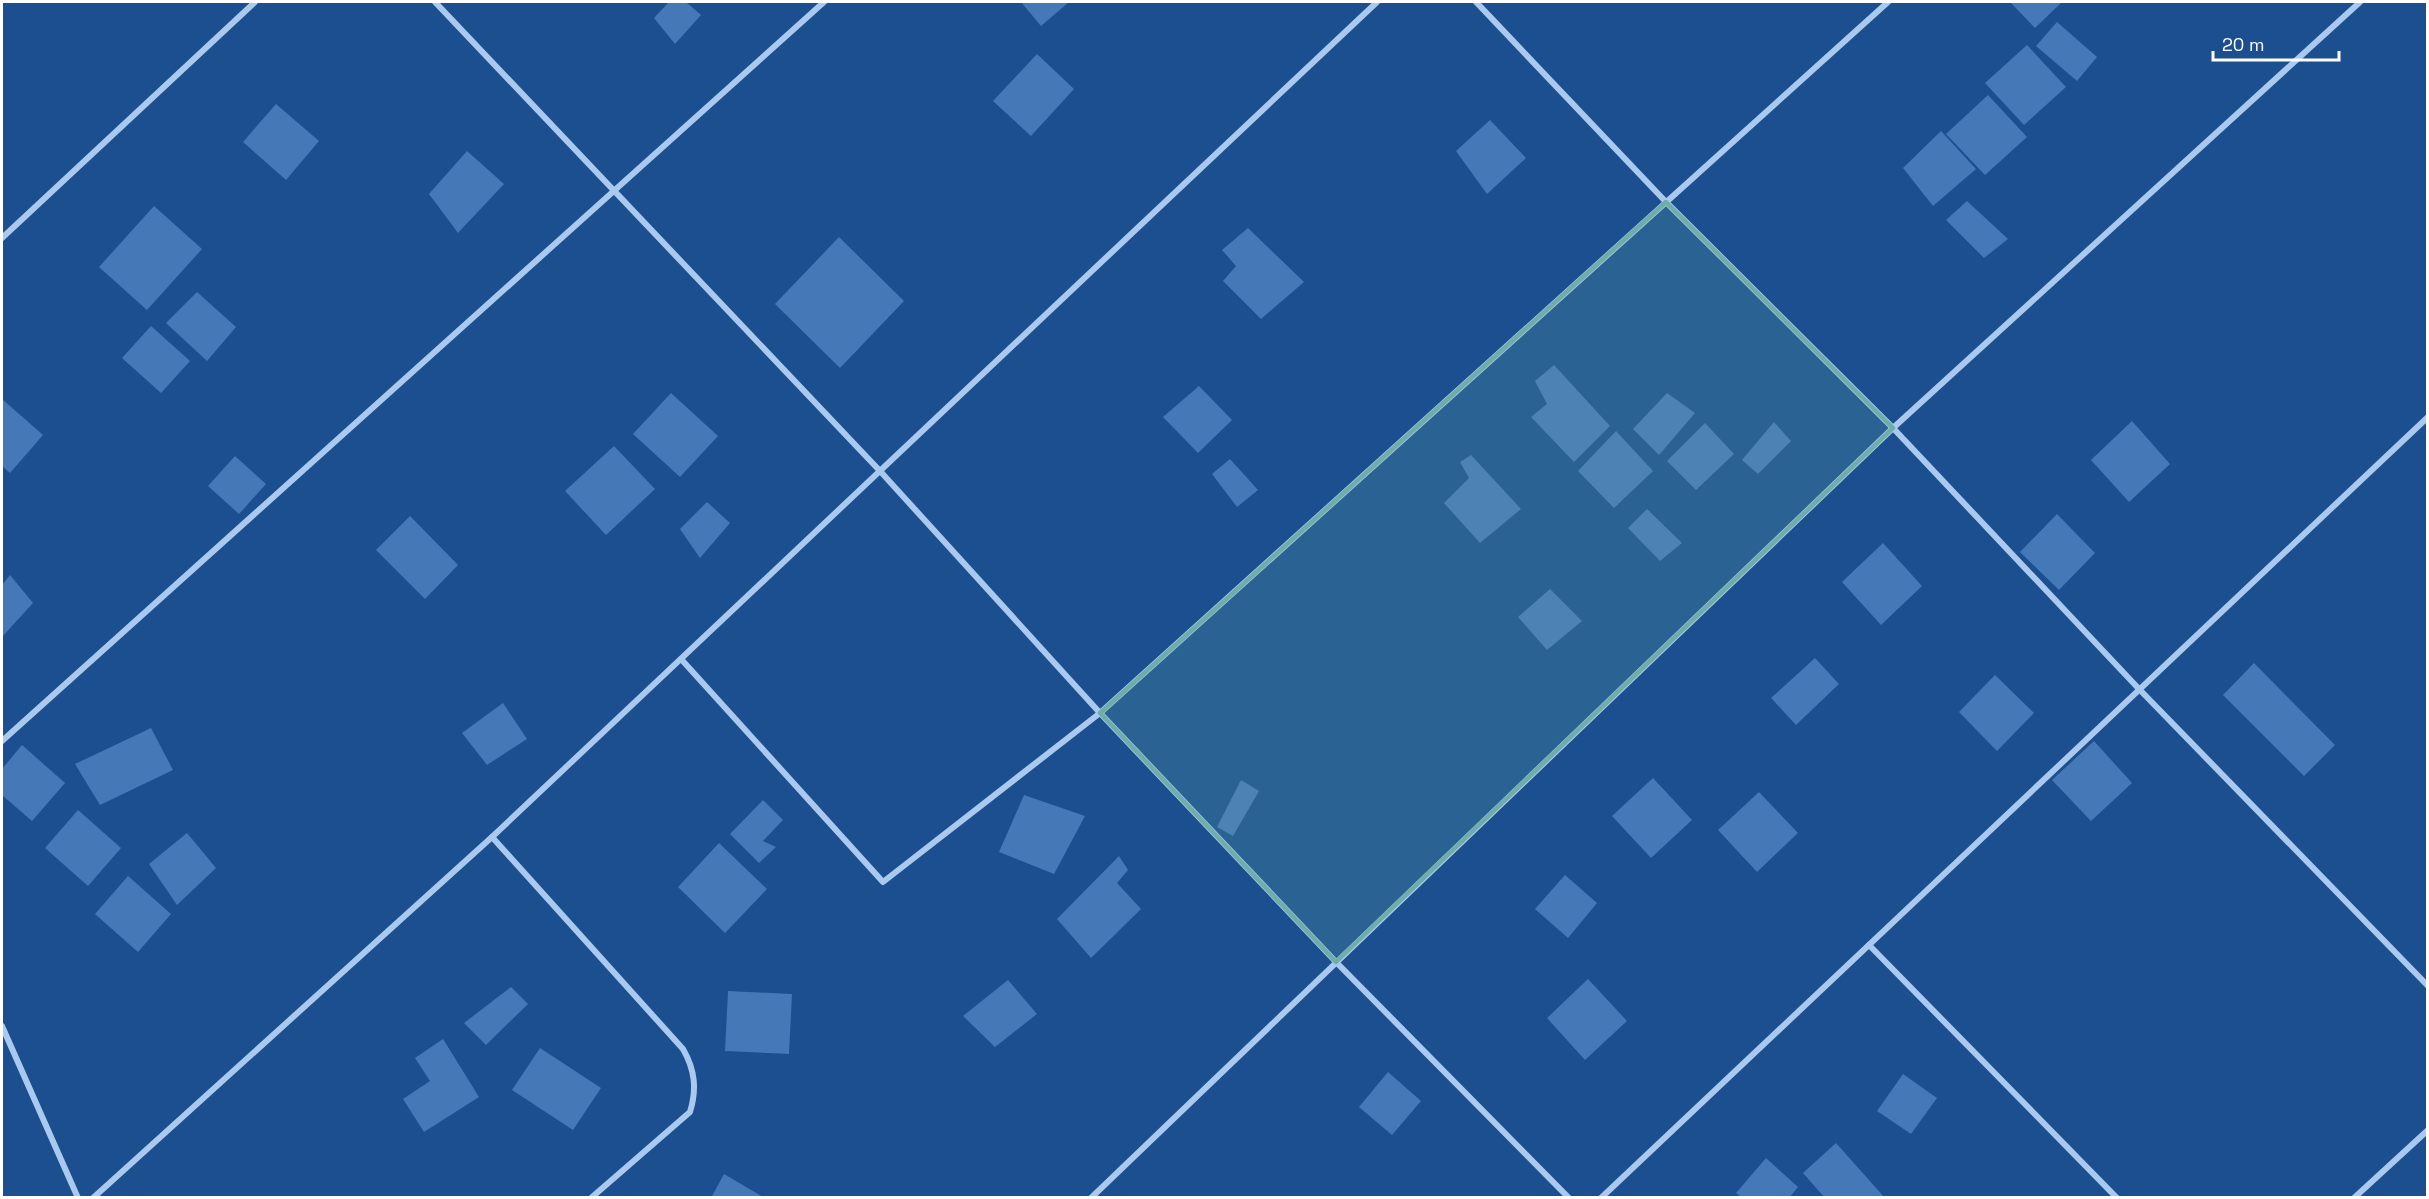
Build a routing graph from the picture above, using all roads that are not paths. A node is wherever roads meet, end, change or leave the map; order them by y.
1 (255, 2) edge
2 (435, 2) edge
3 (824, 2) edge
4 (1377, 2) edge
5 (1476, 2) edge
6 (1888, 2) edge
7 (2360, 2) edge
8 (614, 190) junction
9 (1666, 202) junction
10 (2, 238) edge
11 (2427, 417) edge
12 (1893, 428) junction
13 (880, 471) junction
14 (681, 659) junction
15 (2139, 689) junction
16 (1100, 714) junction
17 (2, 741) edge
18 (492, 837) junction
19 (1869, 945) junction
20 (1336, 962) junction
21 (2427, 986) edge
22 (2, 1026) edge
23 (2427, 1130) edge
24 (78, 1197) edge
25 (93, 1197) edge
26 (591, 1197) edge
27 (1091, 1197) edge
28 (1569, 1197) edge
29 (1601, 1197) edge
30 (2117, 1197) edge
31 (2354, 1197) edge

1 - 10 street
2 - 8 street
3 - 8 street
4 - 13 street
5 - 9 street
6 - 9 street
7 - 12 street
8 - 13 street
8 - 17 street
9 - 12 street
9 - 16 street
11 - 15 street
12 - 15 street
12 - 20 street
13 - 14 street
13 - 16 street
14 - 16 street
14 - 18 street
15 - 19 street
15 - 21 street
16 - 20 street
18 - 25 street
18 - 26 street
19 - 29 street
19 - 30 street
20 - 27 street
20 - 28 street
22 - 24 street
23 - 31 street

